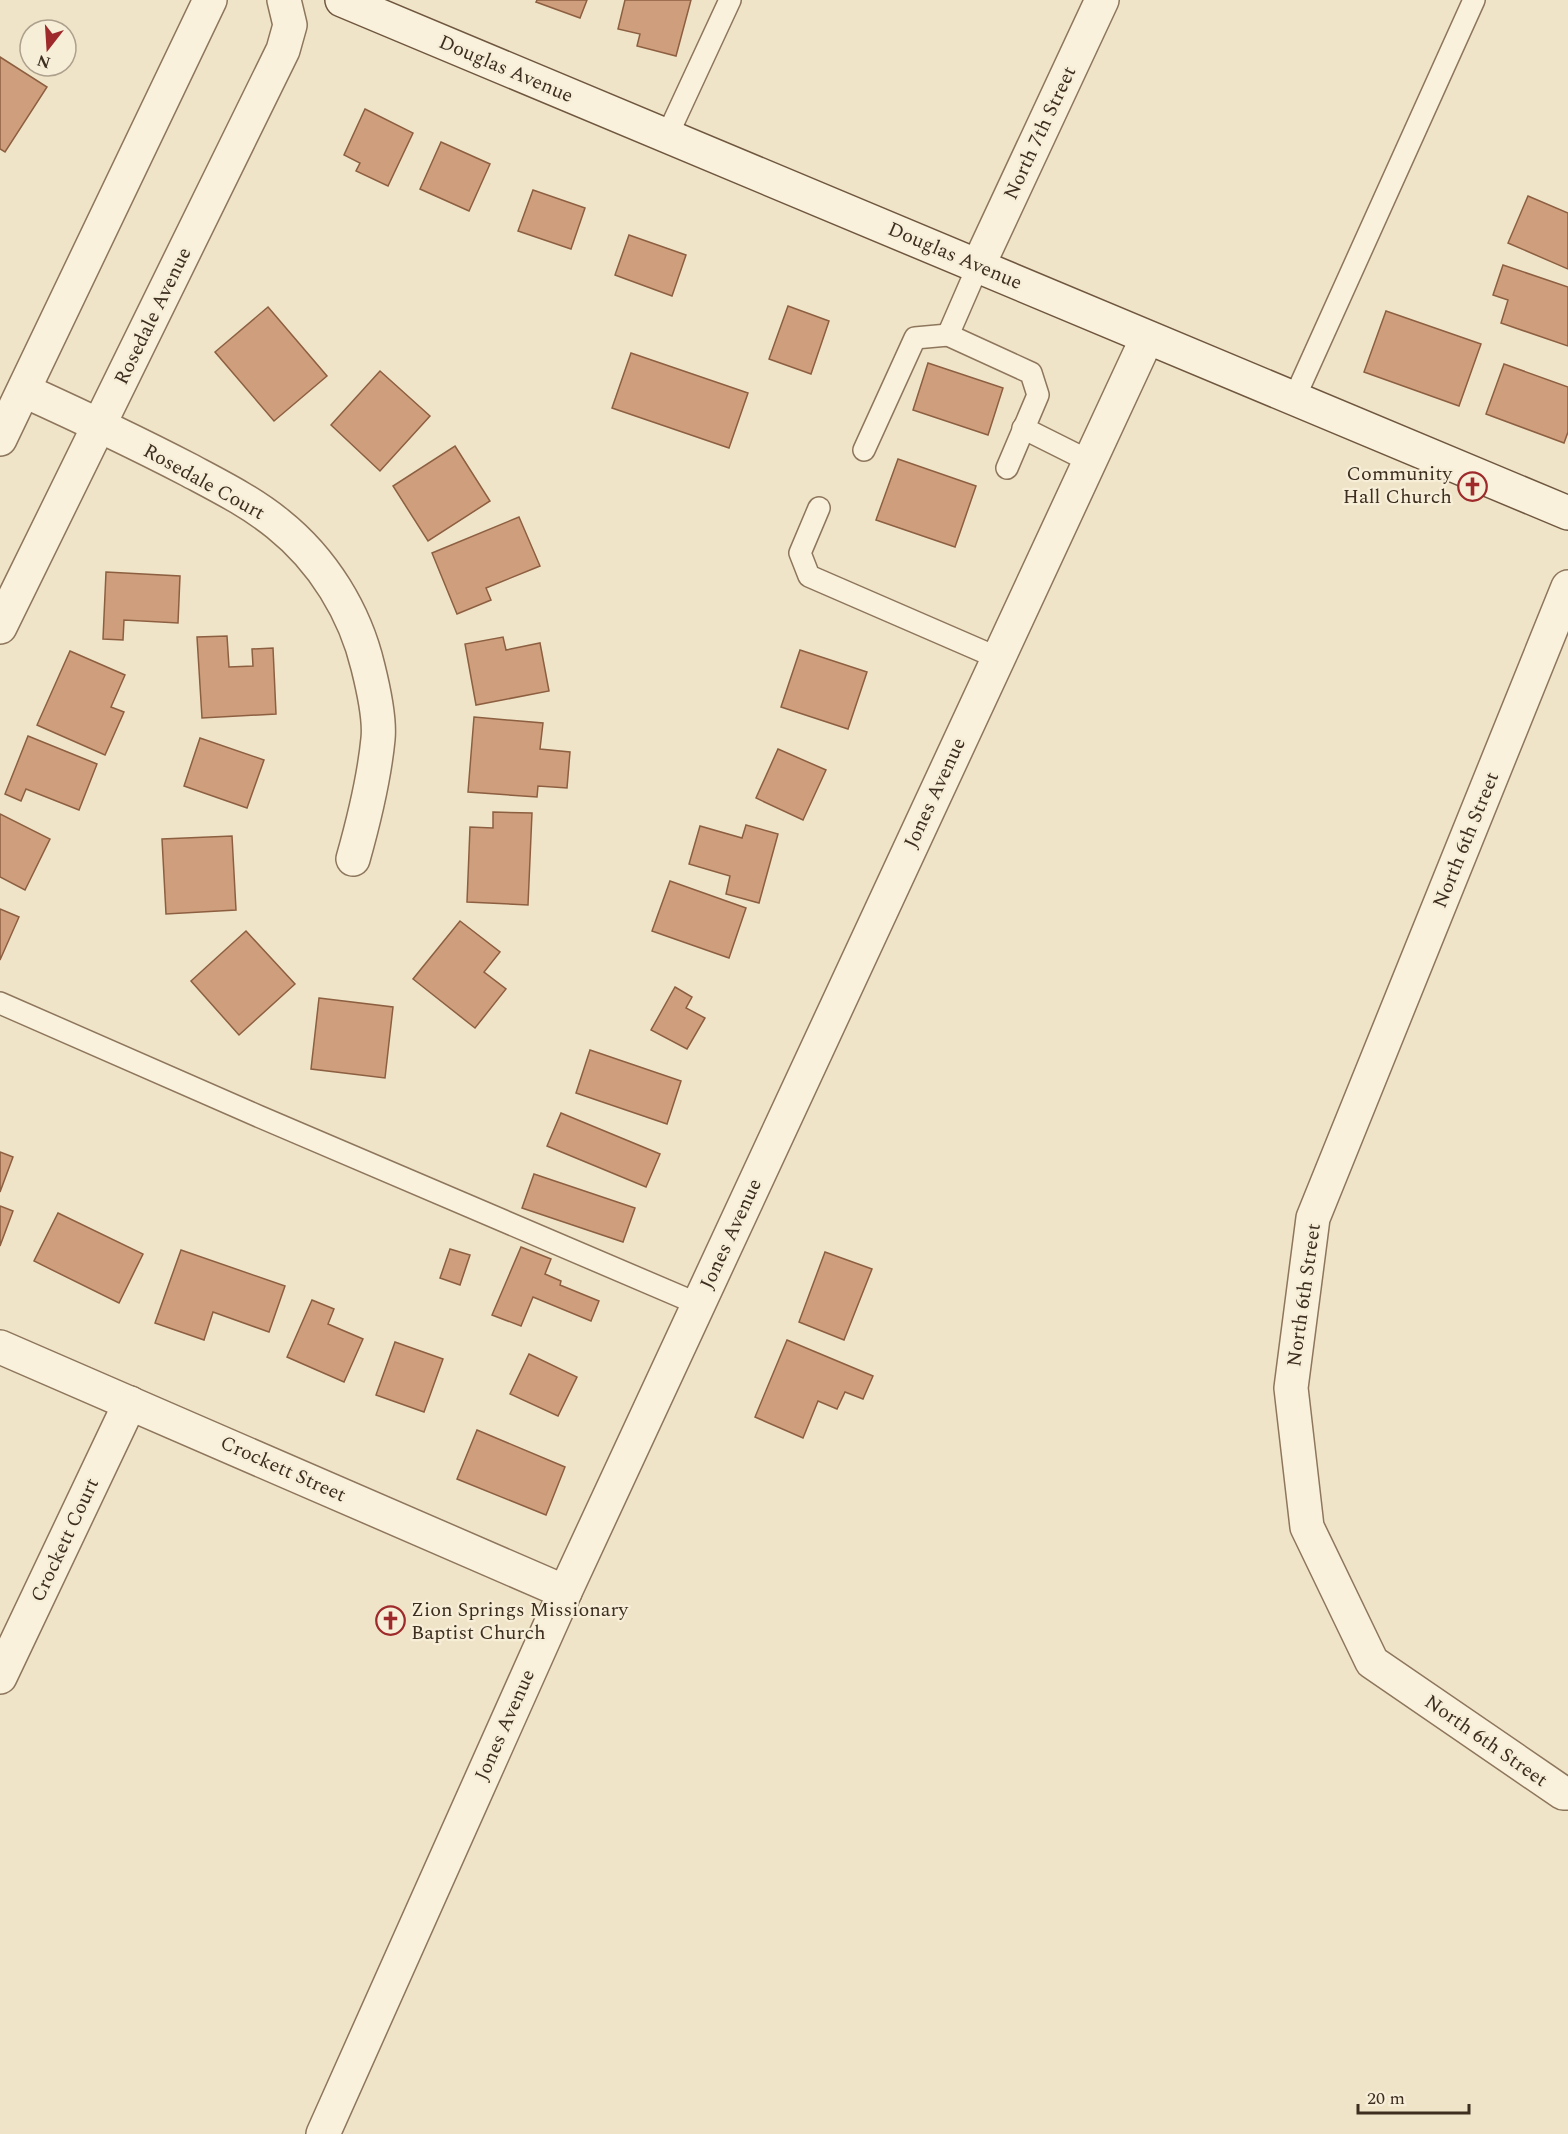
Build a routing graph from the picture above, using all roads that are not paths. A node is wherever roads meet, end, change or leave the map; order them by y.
1 (210, 0) edge
2 (284, 0) edge
3 (730, 0) edge
4 (1102, 0) edge
5 (1474, 0) edge
6 (348, 1) edge
7 (667, 136) junction
8 (978, 266) junction
9 (948, 335) junction
10 (1147, 338) junction
11 (25, 391) junction
12 (1294, 399) junction
13 (100, 425) junction
14 (1023, 428) junction
15 (0, 439) edge
16 (864, 450) dead end
17 (1089, 461) junction
18 (1007, 468) dead end
19 (819, 508) dead end
20 (1568, 513) edge
21 (1568, 587) edge
22 (0, 627) edge
23 (998, 658) junction
24 (353, 859) dead end
25 (0, 1003) edge
26 (698, 1304) junction
27 (0, 1347) edge
28 (130, 1402) junction
29 (565, 1592) junction
30 (0, 1677) edge
31 (1565, 1793) edge
32 (323, 2134) edge

1 - 11 street
2 - 13 street, Rosedale Avenue
3 - 7 lane
4 - 8 street, North 7th Street
5 - 12 lane
6 - 7 street, Douglas Avenue
7 - 8 street, Douglas Avenue
8 - 9 lane
8 - 10 street, Douglas Avenue
9 - 14 lane
9 - 16 lane
10 - 12 street, Douglas Avenue
10 - 17 street, Jones Avenue
11 - 13 street, Rosedale Court
11 - 15 street
12 - 20 street, Douglas Avenue
13 - 22 street, Rosedale Avenue
13 - 24 street, Rosedale Court
14 - 17 lane
14 - 18 lane
17 - 23 street, Jones Avenue
19 - 23 lane
21 - 31 street, North 6th Street
23 - 26 street, Jones Avenue
25 - 26 lane
26 - 29 street, Jones Avenue
27 - 28 street, Crockett Street
28 - 29 street, Crockett Street
28 - 30 street, Crockett Court
29 - 32 street, Jones Avenue

